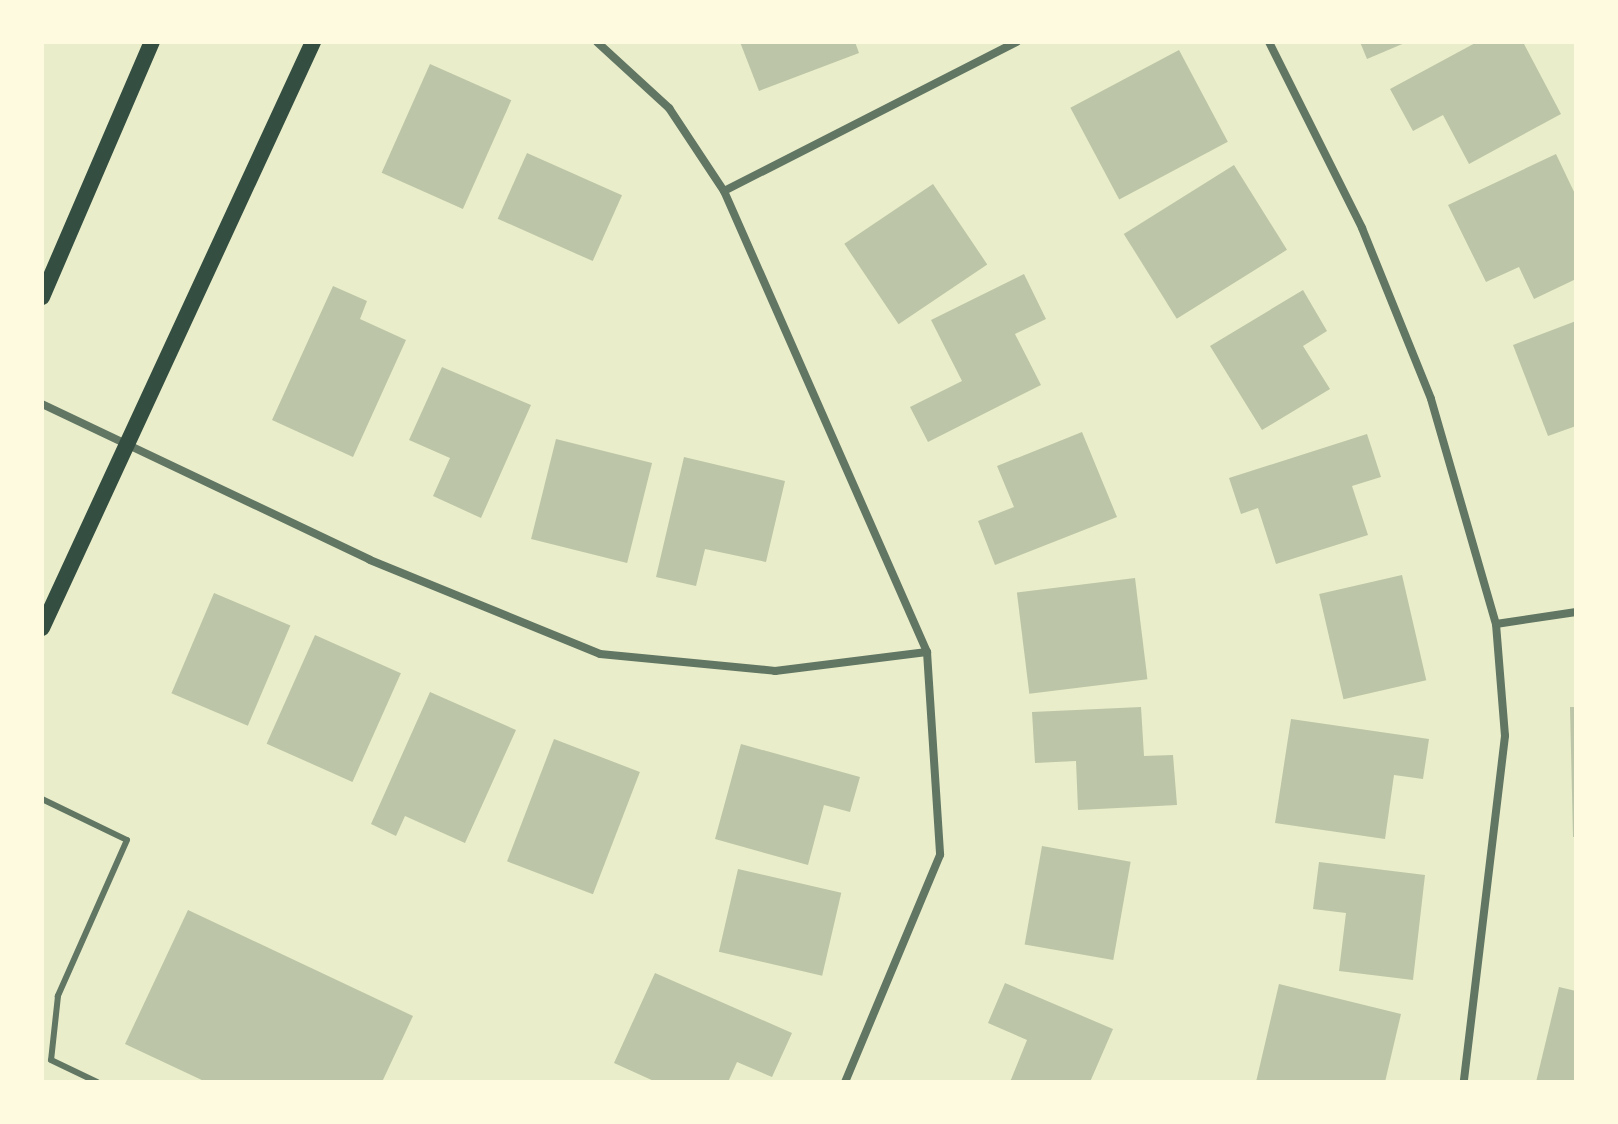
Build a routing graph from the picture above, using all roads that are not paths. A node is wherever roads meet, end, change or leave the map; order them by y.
1 (152, 42) edge
2 (313, 42) edge
3 (597, 42) edge
4 (1017, 42) edge
5 (1269, 42) edge
6 (724, 191) junction
7 (42, 297) edge
8 (42, 404) edge
9 (124, 444) junction
10 (1576, 612) edge
11 (1496, 624) junction
12 (42, 628) edge
13 (927, 652) junction
14 (42, 799) edge
15 (97, 1082) edge
16 (845, 1082) edge
17 (1464, 1082) edge

1 - 7 main road
2 - 9 main road
3 - 6 street
4 - 6 street
5 - 11 street
6 - 13 street
8 - 9 street
9 - 12 main road
9 - 13 street
10 - 11 street
11 - 17 street
13 - 16 street
14 - 15 lane

